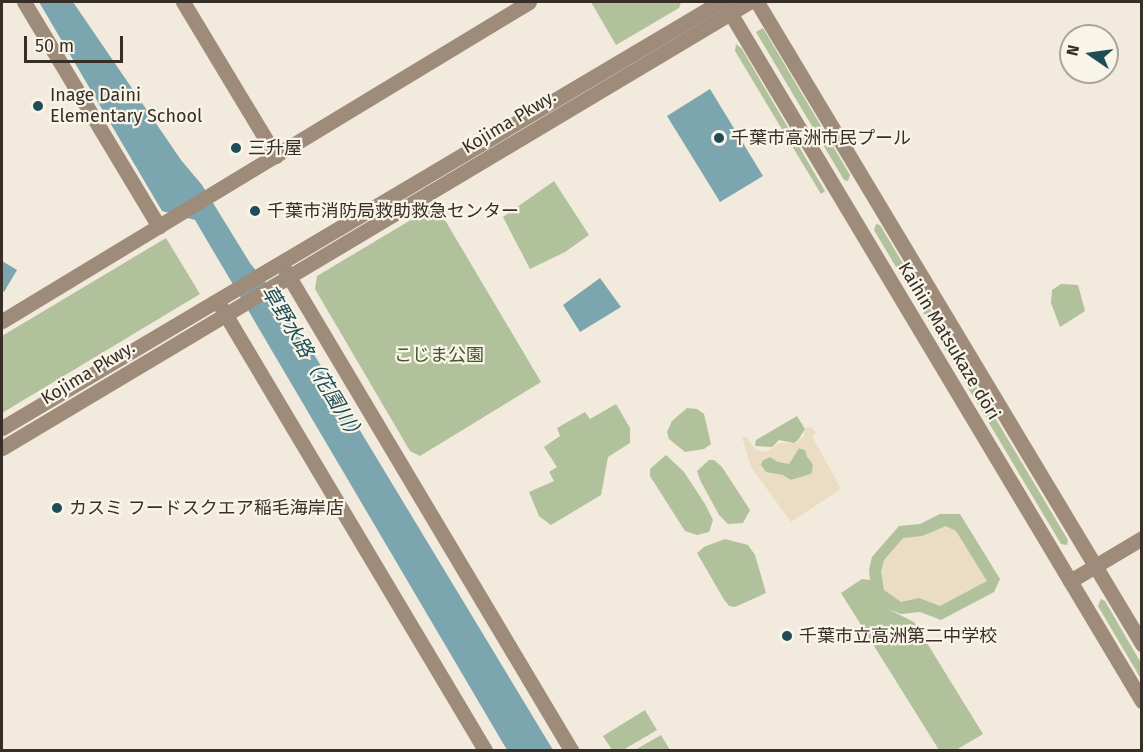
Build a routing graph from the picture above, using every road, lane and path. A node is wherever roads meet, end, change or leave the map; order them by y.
1 (24, 2) edge
2 (183, 2) edge
3 (529, 2) edge
4 (749, 2) edge
5 (757, 2) edge
6 (724, 5) edge
7 (276, 156) junction
8 (163, 225) junction
9 (280, 262) junction
10 (289, 276) junction
11 (217, 300) junction
12 (225, 314) junction
13 (2, 321) edge
14 (2, 428) edge
15 (2, 447) edge
16 (1142, 538) edge
17 (1095, 566) junction
18 (1070, 581) junction
19 (1142, 644) edge
20 (1142, 701) edge
21 (485, 750) edge
22 (571, 750) edge

1 - 8 street
2 - 7 street
3 - 7 street
4 - 6 street, Kojima Pkwy.
5 - 17 street, Kaihin Matsukaze dōri
6 - 9 street, Kojima Pkwy.
6 - 10 street, Kojima Pkwy.
6 - 18 street, Kaihin Matsukaze dōri
7 - 8 street
8 - 13 street
9 - 10 street
9 - 11 street, Kojima Pkwy.
10 - 12 street, Kojima Pkwy.
10 - 22 street
11 - 12 street
11 - 14 street, Kojima Pkwy.
12 - 15 street, Kojima Pkwy.
12 - 21 street
16 - 17 street
17 - 18 street
17 - 19 street, Kaihin Matsukaze dōri
18 - 20 street, Kaihin Matsukaze dōri

